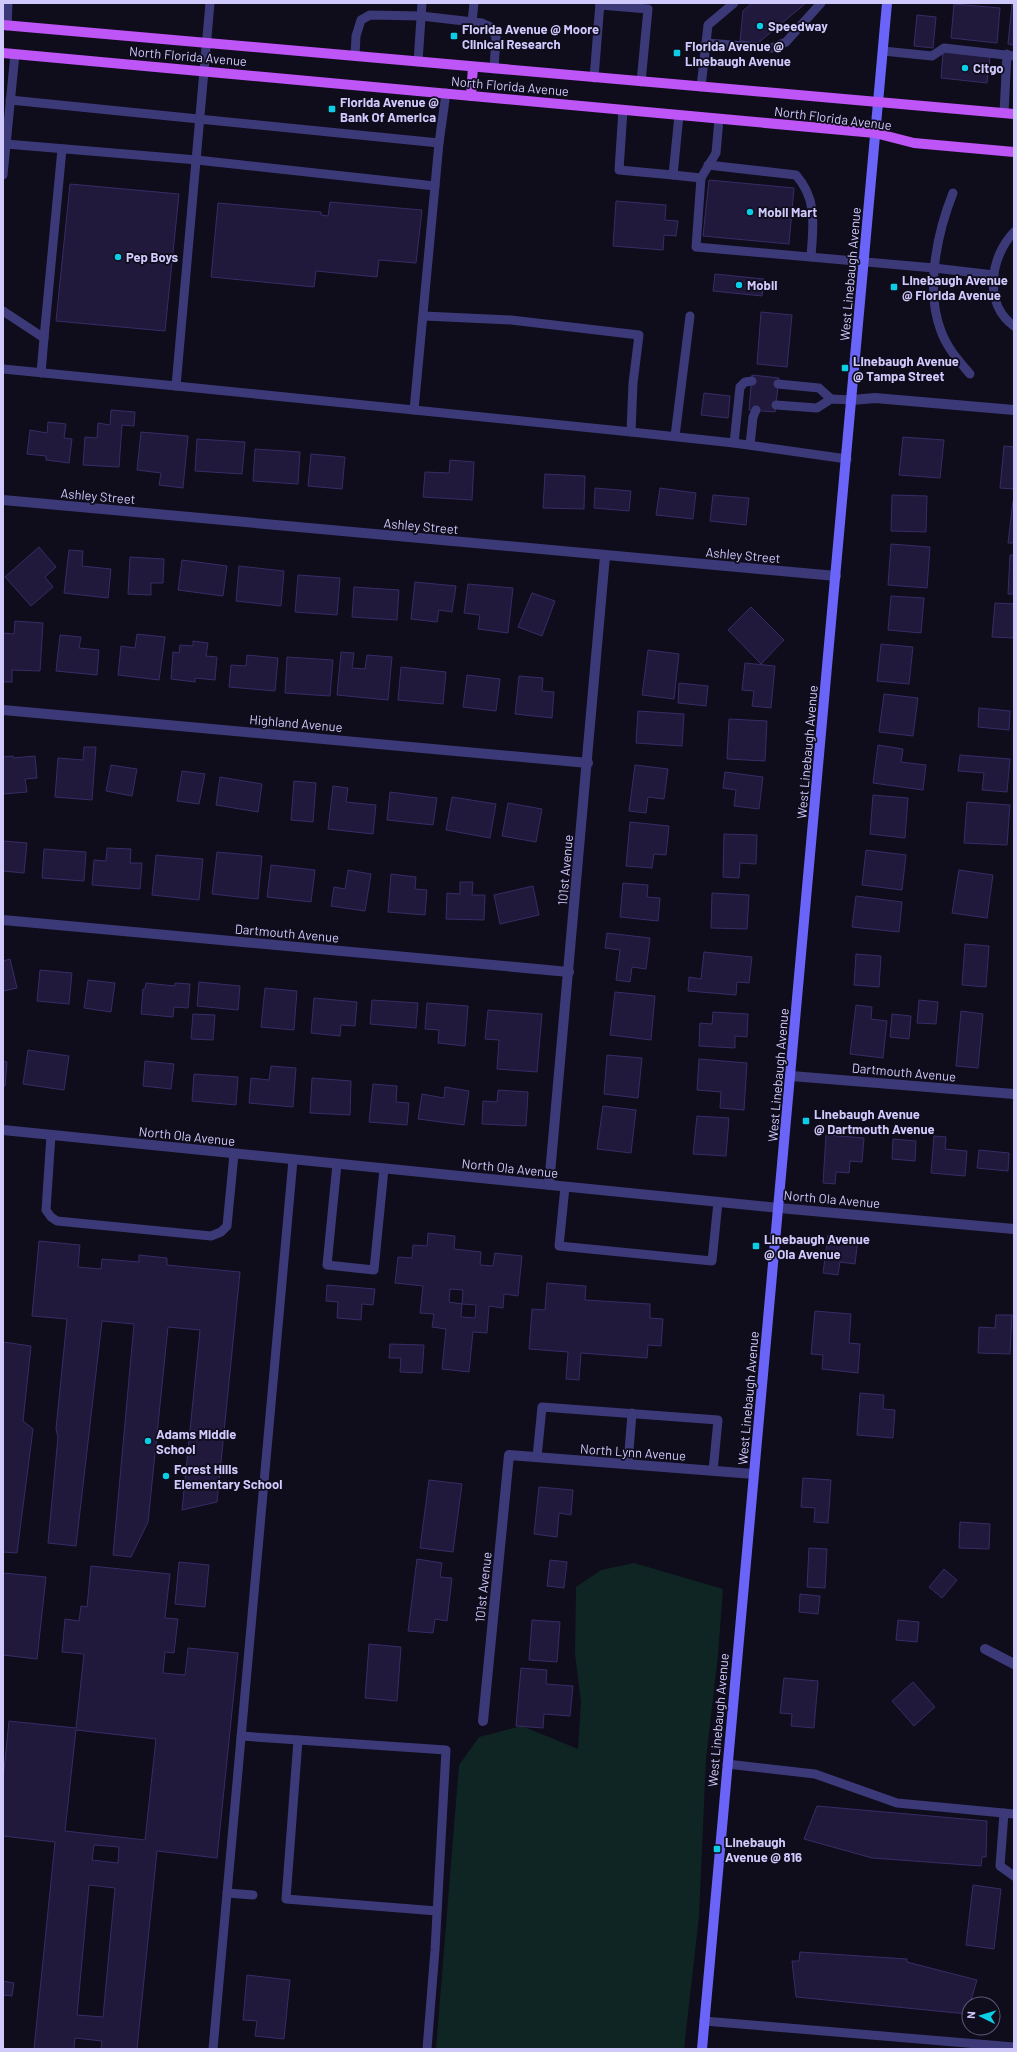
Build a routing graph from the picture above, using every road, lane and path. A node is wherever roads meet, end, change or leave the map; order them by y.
1 (8, 3) edge
2 (210, 3) edge
3 (422, 3) edge
4 (474, 3) edge
5 (734, 3) edge
6 (821, 3) edge
7 (887, 3) edge
8 (600, 4) edge
9 (421, 16) junction
10 (472, 22) junction
11 (5, 26) edge
12 (706, 43) junction
13 (207, 44) junction
14 (883, 51) junction
15 (3, 52) edge
16 (15, 54) junction
17 (1010, 55) edge
18 (355, 56) junction
19 (418, 62) junction
20 (473, 67) junction
21 (494, 69) junction
22 (205, 71) junction
23 (594, 78) junction
24 (641, 82) junction
25 (701, 87) junction
26 (446, 93) junction
27 (471, 96) junction
28 (10, 100) junction
29 (878, 103) junction
30 (623, 110) junction
31 (1009, 113) edge
32 (678, 115) junction
33 (200, 118) junction
34 (719, 119) junction
35 (875, 133) junction
36 (439, 143) junction
37 (6, 144) junction
38 (62, 149) junction
39 (1014, 152) edge
40 (197, 160) junction
41 (708, 164) junction
42 (3, 175) edge
43 (673, 175) junction
44 (701, 178) junction
45 (435, 186) junction
46 (953, 193) dead end
47 (1014, 232) edge
48 (811, 257) junction
49 (864, 262) junction
50 (934, 268) junction
51 (994, 275) junction
52 (3, 311) edge
53 (424, 316) junction
54 (690, 316) dead end
55 (1014, 326) edge
56 (44, 338) junction
57 (3, 369) edge
58 (41, 373) junction
59 (970, 374) dead end
60 (752, 381) dead end
61 (778, 384) dead end
62 (176, 386) junction
63 (831, 399) junction
64 (852, 400) junction
65 (776, 405) dead end
66 (414, 410) junction
67 (756, 410) dead end
68 (1014, 410) edge
69 (631, 432) junction
70 (675, 436) junction
71 (734, 443) junction
72 (750, 445) junction
73 (847, 459) junction
74 (3, 500) edge
75 (605, 556) junction
76 (836, 576) junction
77 (3, 710) edge
78 (588, 763) junction
79 (3, 920) edge
80 (569, 972) junction
81 (791, 1076) junction
82 (1014, 1094) edge
83 (3, 1130) edge
84 (51, 1135) junction
85 (234, 1154) junction
86 (293, 1160) junction
87 (337, 1164) junction
88 (384, 1168) junction
89 (549, 1185) junction
90 (565, 1187) junction
91 (718, 1202) junction
92 (779, 1208) junction
93 (1014, 1229) edge
94 (632, 1413) junction
95 (509, 1455) joint
96 (537, 1457) junction
97 (628, 1464) junction
98 (713, 1471) junction
99 (754, 1474) junction
100 (985, 1650) dead end
101 (1014, 1664) edge
102 (483, 1721) dead end
103 (241, 1736) junction
104 (298, 1740) junction
105 (727, 1764) junction
106 (1004, 1813) junction
107 (1014, 1814) edge
108 (1014, 1876) edge
109 (227, 1892) junction
110 (253, 1895) dead end
111 (437, 1911) junction
112 (704, 2020) junction
113 (983, 2047) edge
114 (1014, 2047) edge
115 (213, 2049) edge
116 (427, 2049) edge
117 (702, 2049) edge

1 - 11 lane
2 - 13 lane
3 - 9 lane
4 - 10 lane
5 - 12 lane
6 - 12 lane
7 - 14 street, West Linebaugh Avenue
8 - 23 lane
8 - 24 lane
9 - 10 lane
9 - 18 lane
9 - 19 lane
10 - 21 lane
11 - 13 main road, North Florida Avenue
12 - 25 lane
13 - 18 main road, North Florida Avenue
13 - 22 lane
14 - 17 lane
14 - 29 street, West Linebaugh Avenue
15 - 16 main road, North Florida Avenue
16 - 22 main road, North Florida Avenue
16 - 28 lane
17 - 31 lane
18 - 19 main road, North Florida Avenue
19 - 20 main road, North Florida Avenue
20 - 21 main road, North Florida Avenue
20 - 27 main road
21 - 23 main road, North Florida Avenue
22 - 26 main road, North Florida Avenue
22 - 33 lane
23 - 24 main road, North Florida Avenue
24 - 25 main road, North Florida Avenue
25 - 29 main road, North Florida Avenue
26 - 27 main road, North Florida Avenue
26 - 36 lane
27 - 30 main road, North Florida Avenue
28 - 33 lane
28 - 37 lane
29 - 31 main road, North Florida Avenue
29 - 35 street, West Linebaugh Avenue
30 - 32 main road, North Florida Avenue
30 - 43 lane
32 - 34 main road, North Florida Avenue
32 - 43 lane
33 - 36 lane
33 - 40 lane
34 - 35 main road, North Florida Avenue
34 - 41 lane
35 - 39 main road, North Florida Avenue
35 - 49 street, West Linebaugh Avenue
36 - 45 lane
37 - 38 lane
37 - 42 lane
38 - 40 lane
38 - 56 lane
40 - 45 lane
40 - 62 lane
41 - 44 lane
41 - 48 lane
43 - 44 lane
44 - 48 lane
45 - 53 lane
46 - 50 lane
47 - 51 lane
48 - 49 lane
49 - 50 lane
49 - 64 street, West Linebaugh Avenue
50 - 51 lane
50 - 59 lane
51 - 55 lane
52 - 56 lane
53 - 66 lane
53 - 69 lane
54 - 70 lane
56 - 58 lane
57 - 58 lane
58 - 62 lane
60 - 71 lane
61 - 63 lane
62 - 66 lane
63 - 64 lane
63 - 65 lane
64 - 68 street
64 - 73 street, West Linebaugh Avenue
66 - 69 lane
67 - 72 lane
69 - 70 lane
70 - 71 lane
71 - 72 lane
72 - 73 lane
73 - 76 street, West Linebaugh Avenue
74 - 75 street, Ashley Street
75 - 76 street, Ashley Street
75 - 78 street, 101st Avenue
76 - 81 street, West Linebaugh Avenue
77 - 78 street, Highland Avenue
78 - 80 street, 101st Avenue
79 - 80 street, Dartmouth Avenue
80 - 89 street, 101st Avenue
81 - 82 street, Dartmouth Avenue
81 - 92 street, West Linebaugh Avenue
83 - 84 street, North Ola Avenue
84 - 85 street, North Ola Avenue
84 - 85 lane
85 - 86 street, North Ola Avenue
86 - 87 street, North Ola Avenue
86 - 103 lane
87 - 88 street, North Ola Avenue
87 - 88 lane
88 - 89 street, North Ola Avenue
89 - 90 street, North Ola Avenue
90 - 91 street, North Ola Avenue
90 - 91 lane
91 - 92 street, North Ola Avenue
92 - 93 street, North Ola Avenue
92 - 99 street, West Linebaugh Avenue
94 - 96 lane
94 - 97 lane
94 - 98 lane
95 - 96 street, North Lynn Avenue
95 - 102 street, 101st Avenue
96 - 97 street, North Lynn Avenue
97 - 98 street, North Lynn Avenue
98 - 99 street, North Lynn Avenue
99 - 105 street, West Linebaugh Avenue
100 - 101 street
103 - 104 lane
103 - 109 lane
104 - 111 lane
104 - 111 lane
105 - 106 lane
105 - 112 street, West Linebaugh Avenue
106 - 107 lane
106 - 108 lane
109 - 110 lane
109 - 115 lane
111 - 116 lane
112 - 113 lane
112 - 117 street, West Linebaugh Avenue
113 - 114 lane

